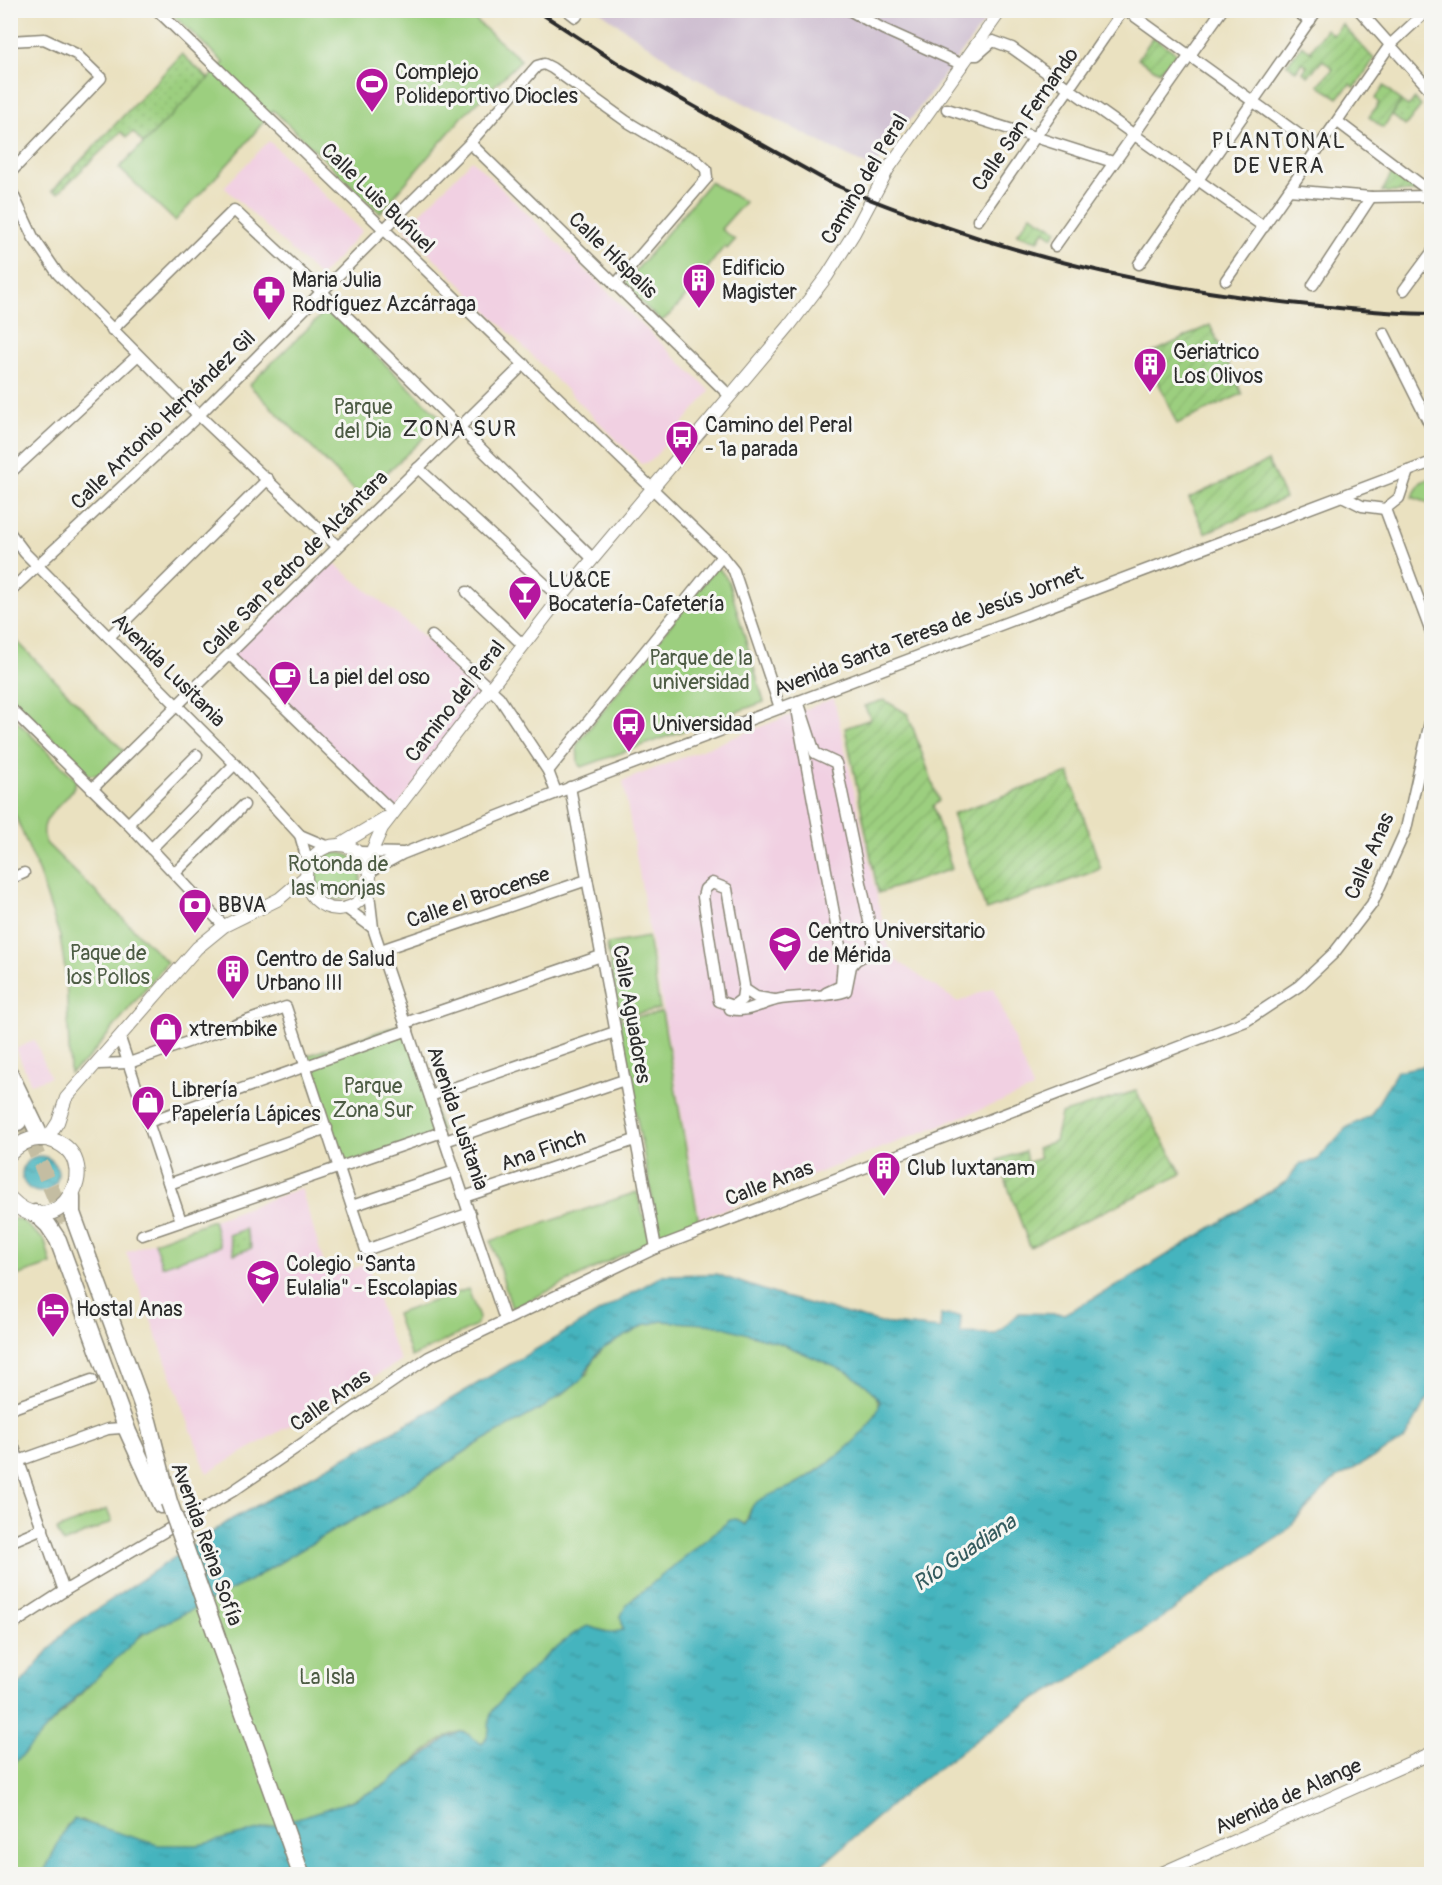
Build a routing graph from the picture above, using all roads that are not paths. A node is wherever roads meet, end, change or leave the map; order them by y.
1 (157, 10) edge
2 (567, 10) edge
3 (581, 10) edge
4 (849, 10) edge
5 (1001, 10) edge
6 (1125, 10) edge
7 (1222, 10) edge
8 (1294, 10) edge
9 (1317, 10) edge
10 (1359, 10) edge
11 (1428, 10) edge
12 (1310, 21) junction
13 (10, 41) edge
14 (1390, 45) junction
15 (1190, 56) junction
16 (966, 60) junction
17 (1069, 89) junction
18 (1431, 92) edge
19 (1254, 100) junction
20 (947, 109) dead end
21 (1338, 122) junction
22 (1134, 134) junction
23 (1035, 137) junction
24 (470, 143) junction
25 (1319, 149) junction
26 (1113, 162) junction
27 (10, 173) edge
28 (1198, 178) junction
29 (10, 188) edge
30 (1289, 190) junction
31 (1431, 195) edge
32 (1371, 197) junction
33 (978, 220) dead end
34 (1264, 227) junction
35 (383, 230) junction
36 (1055, 246) dead end
37 (1431, 252) edge
38 (1139, 264) dead end
39 (1226, 280) dead end
40 (615, 285) junction
41 (1313, 285) dead end
42 (1404, 291) dead end
43 (322, 292) junction
44 (112, 330) junction
45 (1384, 333) dead end
46 (137, 356) junction
47 (524, 364) junction
48 (729, 396) junction
49 (200, 414) junction
50 (460, 428) junction
51 (1431, 429) edge
52 (1431, 462) edge
53 (418, 468) junction
54 (1408, 471) junction
55 (10, 473) edge
56 (268, 479) junction
57 (651, 488) junction
58 (1342, 496) junction
59 (1385, 509) junction
60 (10, 533) edge
61 (337, 546) junction
62 (722, 556) junction
63 (592, 558) junction
64 (38, 566) junction
65 (10, 591) edge
66 (467, 592) dead end
67 (560, 598) junction
68 (1431, 635) edge
69 (432, 636) dead end
70 (109, 637) junction
71 (524, 645) junction
72 (230, 655) junction
73 (489, 689) junction
74 (798, 701) junction
75 (178, 707) junction
76 (10, 708) edge
77 (780, 708) junction
78 (1431, 713) edge
79 (196, 755) dead end
80 (821, 757) junction
81 (235, 764) junction
82 (808, 766) junction
83 (548, 771) junction
84 (570, 787) junction
85 (92, 789) junction
86 (556, 792) junction
87 (244, 805) dead end
88 (393, 812) junction
89 (128, 824) junction
90 (300, 835) junction
91 (340, 845) junction
92 (327, 846) junction
93 (151, 849) junction
94 (366, 851) junction
95 (402, 854) junction
96 (308, 864) junction
97 (368, 867) junction
98 (24, 873) dead end
99 (175, 873) junction
100 (305, 877) junction
101 (10, 879) edge
102 (587, 880) junction
103 (368, 885) junction
104 (279, 899) junction
105 (314, 899) junction
106 (346, 908) junction
107 (224, 926) junction
108 (373, 928) junction
109 (381, 950) junction
110 (601, 956) junction
111 (856, 960) junction
112 (843, 962) junction
113 (744, 989) junction
114 (826, 993) junction
115 (774, 1000) junction
116 (723, 1004) junction
117 (407, 1027) junction
118 (615, 1032) junction
119 (120, 1038) junction
120 (129, 1063) junction
121 (98, 1064) junction
122 (307, 1067) junction
123 (10, 1074) edge
124 (624, 1080) junction
125 (10, 1094) edge
126 (430, 1096) junction
127 (10, 1106) edge
128 (60, 1113) junction
129 (148, 1122) junction
130 (327, 1128) junction
131 (444, 1137) junction
132 (44, 1139) junction
133 (635, 1140) junction
134 (65, 1148) junction
135 (10, 1153) edge
136 (339, 1166) junction
137 (455, 1171) junction
138 (169, 1184) junction
139 (72, 1196) junction
140 (464, 1197) junction
141 (13, 1204) edge
142 (352, 1206) junction
143 (35, 1213) junction
144 (470, 1213) junction
145 (181, 1221) junction
146 (65, 1230) tunnel mouth
147 (142, 1235) dead end
148 (656, 1248) junction
149 (505, 1320) junction
150 (92, 1380) dead end
151 (10, 1409) edge
152 (128, 1432) junction
153 (10, 1436) edge
154 (15, 1463) edge
155 (165, 1504) junction
156 (43, 1528) junction
157 (10, 1542) edge
158 (64, 1591) junction
159 (10, 1626) edge
160 (1431, 1753) edge
161 (289, 1875) edge
162 (301, 1875) edge
163 (1160, 1875) edge

1 - 35 street, Calle Luis Buñuel
2 - 3 street
4 - 16 street
5 - 16 street, Camino del Peral
6 - 15 street
6 - 17 street, Calle San Fernando
7 - 15 street
8 - 12 street
9 - 12 street
10 - 14 street
11 - 14 street
12 - 19 street
13 - 27 street
14 - 18 street
14 - 21 street
15 - 19 street
15 - 22 street
16 - 17 street
16 - 48 street, Camino del Peral
17 - 22 street
17 - 23 street, Calle San Fernando
19 - 25 street
19 - 28 street
20 - 23 street
21 - 25 street
21 - 31 street
22 - 26 street
22 - 28 street
23 - 26 street
23 - 33 street, Calle San Fernando
24 - 35 street, Calle Antonio Hernández Gil
24 - 40 street, Calle Híspalis
24 - 40 street, Calle Antonio Hernández Gil
25 - 30 street
26 - 36 street
28 - 34 street
28 - 38 street
29 - 44 street
30 - 32 street
30 - 34 street
31 - 32 street
32 - 41 street
34 - 39 street
35 - 43 street, Calle Antonio Hernández Gil
35 - 47 street, Calle Luis Buñuel
37 - 42 street
40 - 48 street, Calle Híspalis
43 - 44 street
43 - 49 street, Calle Antonio Hernández Gil
43 - 50 street
44 - 46 street
45 - 51 street
46 - 49 street
46 - 55 street
47 - 50 street, Calle San Pedro de Alcántara
47 - 57 street, Calle Luis Buñuel
48 - 57 street, Camino del Peral
49 - 56 street
49 - 64 street, Calle Antonio Hernández Gil
50 - 53 street, Calle San Pedro de Alcántara
50 - 63 street
52 - 54 street, Avenida Santa Teresa de Jesús Jornet
53 - 61 street, Calle San Pedro de Alcántara
53 - 67 street
54 - 58 street, Avenida Santa Teresa de Jesús Jornet
54 - 59 street
56 - 61 street
56 - 70 street
57 - 62 street, Calle Luis Buñuel
57 - 63 street, Camino del Peral
58 - 59 street
58 - 74 street, Avenida Santa Teresa de Jesús Jornet
59 - 68 street
60 - 64 street, Avenida Lusitania
61 - 72 street, Calle San Pedro de Alcántara
62 - 77 street, Calle Luis Buñuel
62 - 83 street
63 - 67 street, Camino del Peral
64 - 65 street, Calle Antonio Hernández Gil
64 - 70 street, Avenida Lusitania
66 - 71 street
67 - 71 street, Camino del Peral
69 - 73 street
70 - 75 street, Avenida Lusitania
71 - 73 street, Camino del Peral
72 - 75 street, Calle San Pedro de Alcántara
72 - 88 street
73 - 83 street
73 - 88 street, Camino del Peral
74 - 77 street, Avenida Santa Teresa de Jesús Jornet
74 - 80 street
74 - 82 street
75 - 81 street, Avenida Lusitania
75 - 85 street, Calle San Pedro de Alcántara
76 - 85 street
77 - 84 street, Avenida Santa Teresa de Jesús Jornet
78 - 148 street, Calle Anas
79 - 89 street
80 - 82 street
80 - 111 street
81 - 90 street, Avenida Lusitania
81 - 93 street
82 - 112 street
83 - 86 street
84 - 86 street, Avenida Santa Teresa de Jesús Jornet
84 - 102 street, Calle Aguadores
85 - 89 street
86 - 95 street, Avenida Santa Teresa de Jesús Jornet
87 - 99 street
88 - 91 street, Camino del Peral
88 - 94 street, Camino del Peral
89 - 93 street
90 - 92 street, Avenida Lusitania
90 - 96 street, Avenida Lusitania
91 - 92 street
91 - 94 street
92 - 96 street
93 - 99 street
94 - 95 street, Avenida Santa Teresa de Jesús Jornet
94 - 97 street, Camino del Peral
95 - 97 street, Avenida Santa Teresa de Jesús Jornet
96 - 100 street
97 - 103 street
98 - 101 street
99 - 107 street
100 - 104 street
100 - 105 street
102 - 109 street, Calle el Brocense
102 - 110 street, Calle Aguadores
103 - 106 street
103 - 108 street, Avenida Lusitania
104 - 105 street
104 - 107 street
105 - 106 street
106 - 108 street
107 - 119 street
108 - 109 street, Avenida Lusitania
109 - 117 street, Avenida Lusitania
110 - 117 street
110 - 118 street, Calle Aguadores
111 - 112 street
111 - 114 street
112 - 114 street
113 - 115 street
113 - 116 street
113 - 116 street
114 - 115 street
115 - 116 street
117 - 122 street
117 - 126 street, Avenida Lusitania
118 - 124 street, Calle Aguadores
118 - 126 street
119 - 120 street
119 - 121 street
120 - 121 street
120 - 122 street
120 - 129 street
121 - 128 street
122 - 129 street
122 - 130 street
123 - 132 highway
124 - 131 street
124 - 133 street, Calle Aguadores
125 - 127 highway
126 - 131 street, Avenida Lusitania
128 - 132 street
128 - 134 street
129 - 138 street
130 - 136 street
130 - 138 street
131 - 136 street
131 - 137 street, Avenida Lusitania
132 - 134 main road
132 - 135 main road
133 - 140 street, Ana Finch
133 - 148 street, Calle Aguadores
134 - 139 main road
136 - 142 street
136 - 145 street
137 - 140 street, Avenida Lusitania
137 - 142 street
138 - 145 street
139 - 143 main road
139 - 155 highway
140 - 144 street, Avenida Lusitania
141 - 143 main road
142 - 144 street
143 - 152 highway
144 - 149 street, Avenida Lusitania
145 - 147 street
146 - 155 highway, Avenida Reina Sofía
148 - 149 street, Calle Anas
149 - 158 street, Calle Anas
150 - 151 street
152 - 154 street
152 - 155 highway
153 - 154 street
154 - 156 street
155 - 161 highway, Avenida Reina Sofía
155 - 162 highway, Avenida Reina Sofía, bridge
156 - 157 street
156 - 158 street
158 - 159 street, Calle Anas
160 - 163 street, Avenida de Alange

